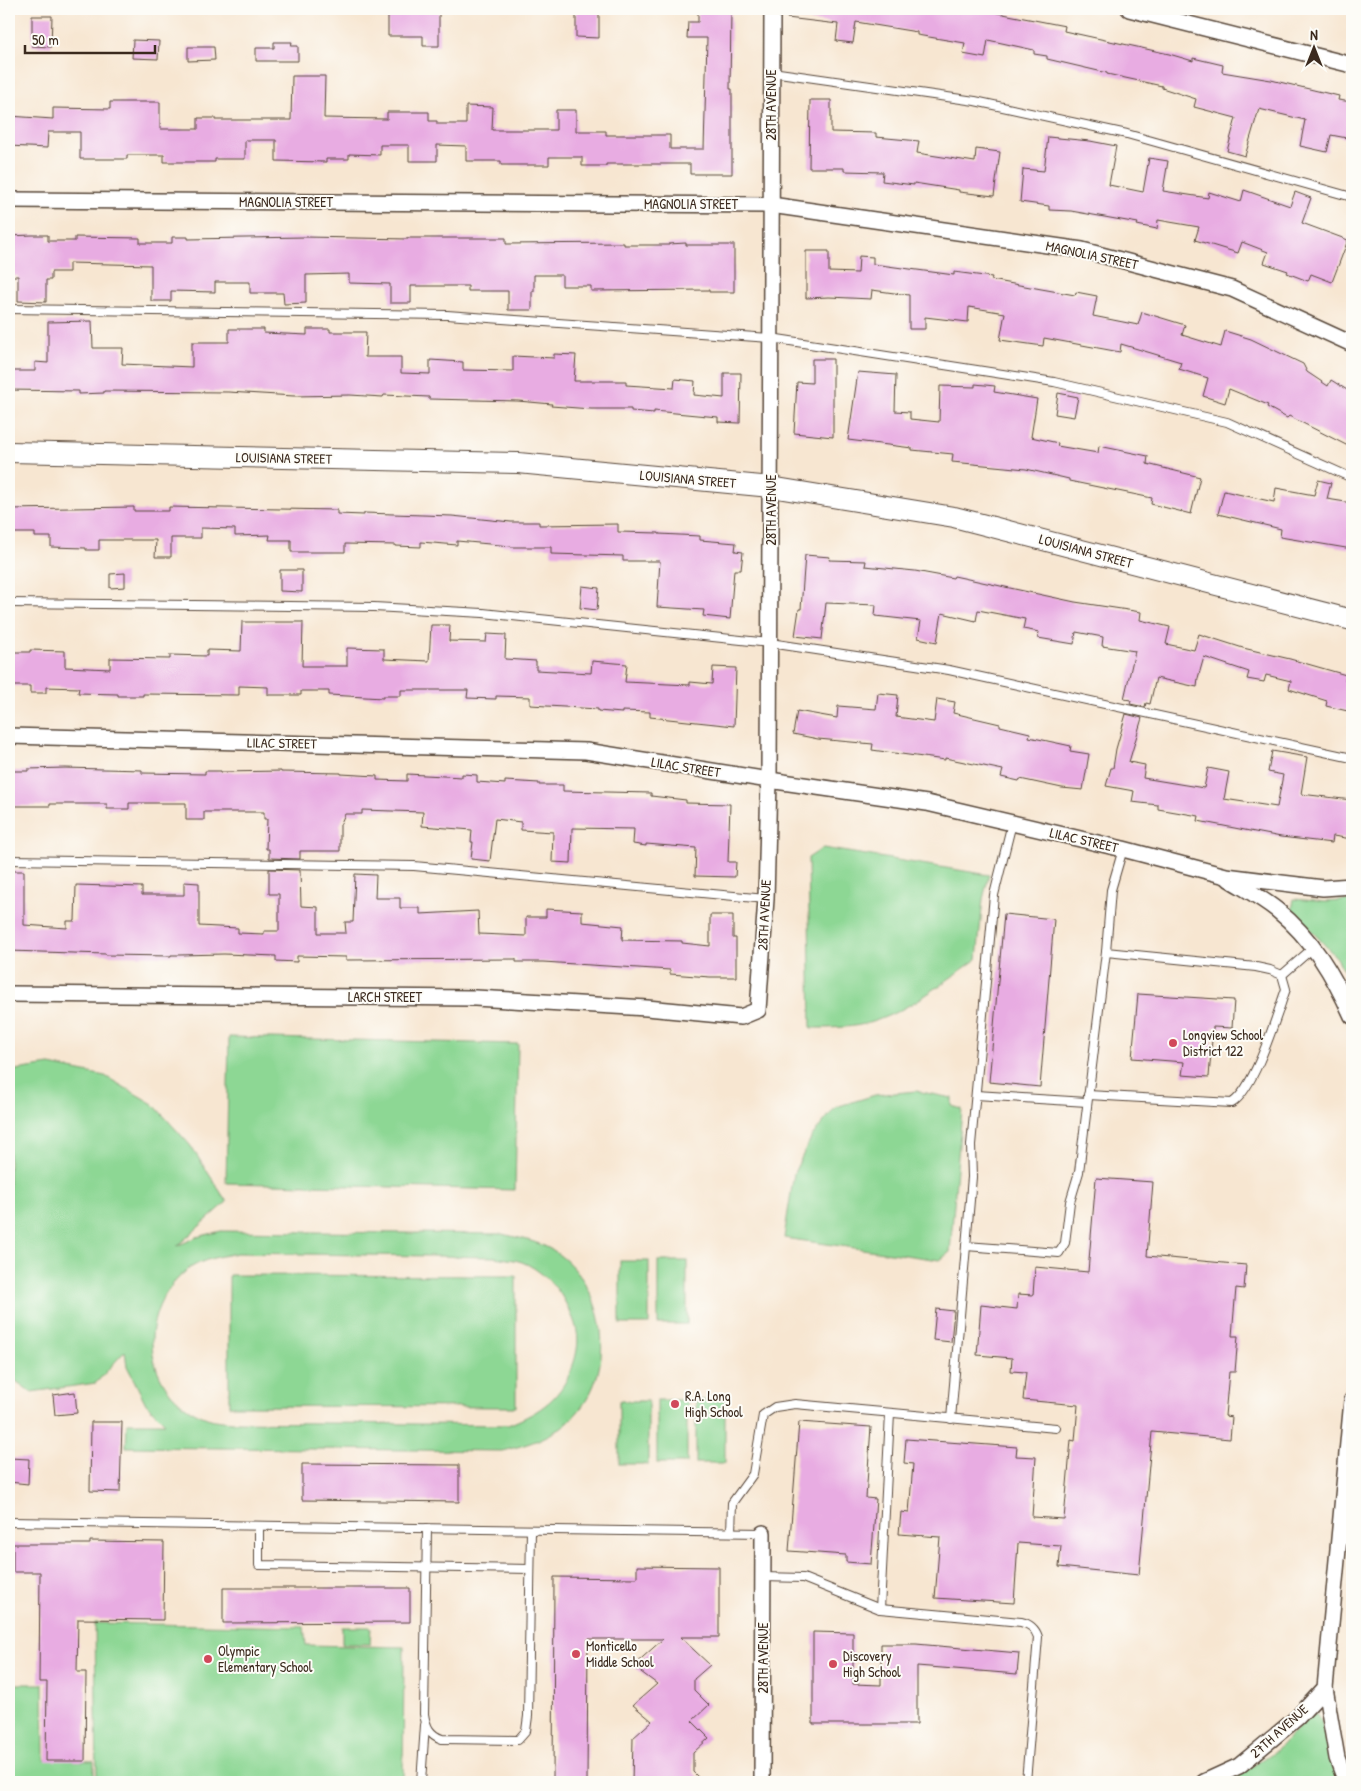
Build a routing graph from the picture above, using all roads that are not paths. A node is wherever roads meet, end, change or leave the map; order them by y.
1 (772, 9) edge
2 (1129, 9) edge
3 (1150, 12) edge
4 (1352, 65) edge
5 (772, 72) junction
6 (1352, 197) edge
7 (9, 200) edge
8 (771, 204) junction
9 (9, 308) edge
10 (771, 338) junction
11 (1352, 344) edge
12 (9, 452) edge
13 (1352, 478) edge
14 (771, 487) junction
15 (9, 603) edge
16 (1352, 620) edge
17 (770, 643) junction
18 (9, 736) edge
19 (1352, 758) edge
20 (769, 780) junction
21 (1012, 823) junction
22 (1123, 849) junction
23 (9, 860) edge
24 (1226, 876) junction
25 (1352, 886) edge
26 (766, 899) junction
27 (1314, 947) junction
28 (1106, 952) junction
29 (1282, 975) junction
30 (9, 994) edge
31 (758, 1010) joint
32 (1352, 1016) edge
33 (976, 1094) junction
34 (1088, 1099) junction
35 (966, 1246) junction
36 (1352, 1400) edge
37 (890, 1414) junction
38 (951, 1419) junction
39 (1056, 1428) dead end
40 (9, 1522) edge
41 (259, 1526) junction
42 (427, 1528) junction
43 (531, 1530) junction
44 (731, 1532) junction
45 (764, 1533) joint
46 (426, 1569) junction
47 (530, 1570) junction
48 (763, 1577) junction
49 (880, 1609) junction
50 (1325, 1688) junction
51 (425, 1725) junction
52 (421, 1782) edge
53 (762, 1782) edge
54 (1026, 1782) edge
55 (1204, 1782) edge
56 (1346, 1782) edge

1 - 5 street, 28TH AVENUE
2 - 3 street
3 - 4 street
5 - 6 lane
5 - 8 street, 28TH AVENUE
7 - 8 street, MAGNOLIA STREET
8 - 10 street, 28TH AVENUE
8 - 11 street, MAGNOLIA STREET
9 - 10 lane
10 - 13 lane
10 - 14 street, 28TH AVENUE
12 - 14 street, LOUISIANA STREET
14 - 16 street, LOUISIANA STREET
14 - 17 street, 28TH AVENUE
15 - 17 lane
17 - 19 lane
17 - 20 street, 28TH AVENUE
18 - 20 street, LILAC STREET
20 - 21 street, LILAC STREET
20 - 26 street, 28TH AVENUE
21 - 22 street, LILAC STREET
21 - 33 lane
22 - 24 street, LILAC STREET
22 - 28 lane
23 - 26 lane
24 - 25 street, LILAC STREET
24 - 27 street
26 - 31 street, 28TH AVENUE
27 - 29 lane
27 - 32 street
28 - 29 lane
28 - 34 lane
29 - 34 lane
30 - 31 street, LARCH STREET
33 - 34 lane
33 - 35 lane
34 - 35 lane
35 - 38 lane
36 - 50 street, 27TH AVENUE
37 - 38 lane
37 - 44 lane
37 - 49 lane
38 - 39 lane
40 - 41 lane
41 - 42 lane
41 - 46 lane
42 - 43 lane
42 - 46 lane
43 - 44 lane
43 - 47 lane
44 - 45 lane
45 - 48 street, 28TH AVENUE
46 - 47 lane
46 - 51 lane
47 - 51 lane
48 - 49 lane
48 - 53 street, 28TH AVENUE
49 - 54 lane
50 - 55 street, 27TH AVENUE
50 - 56 street, 27TH AVENUE
51 - 52 lane

